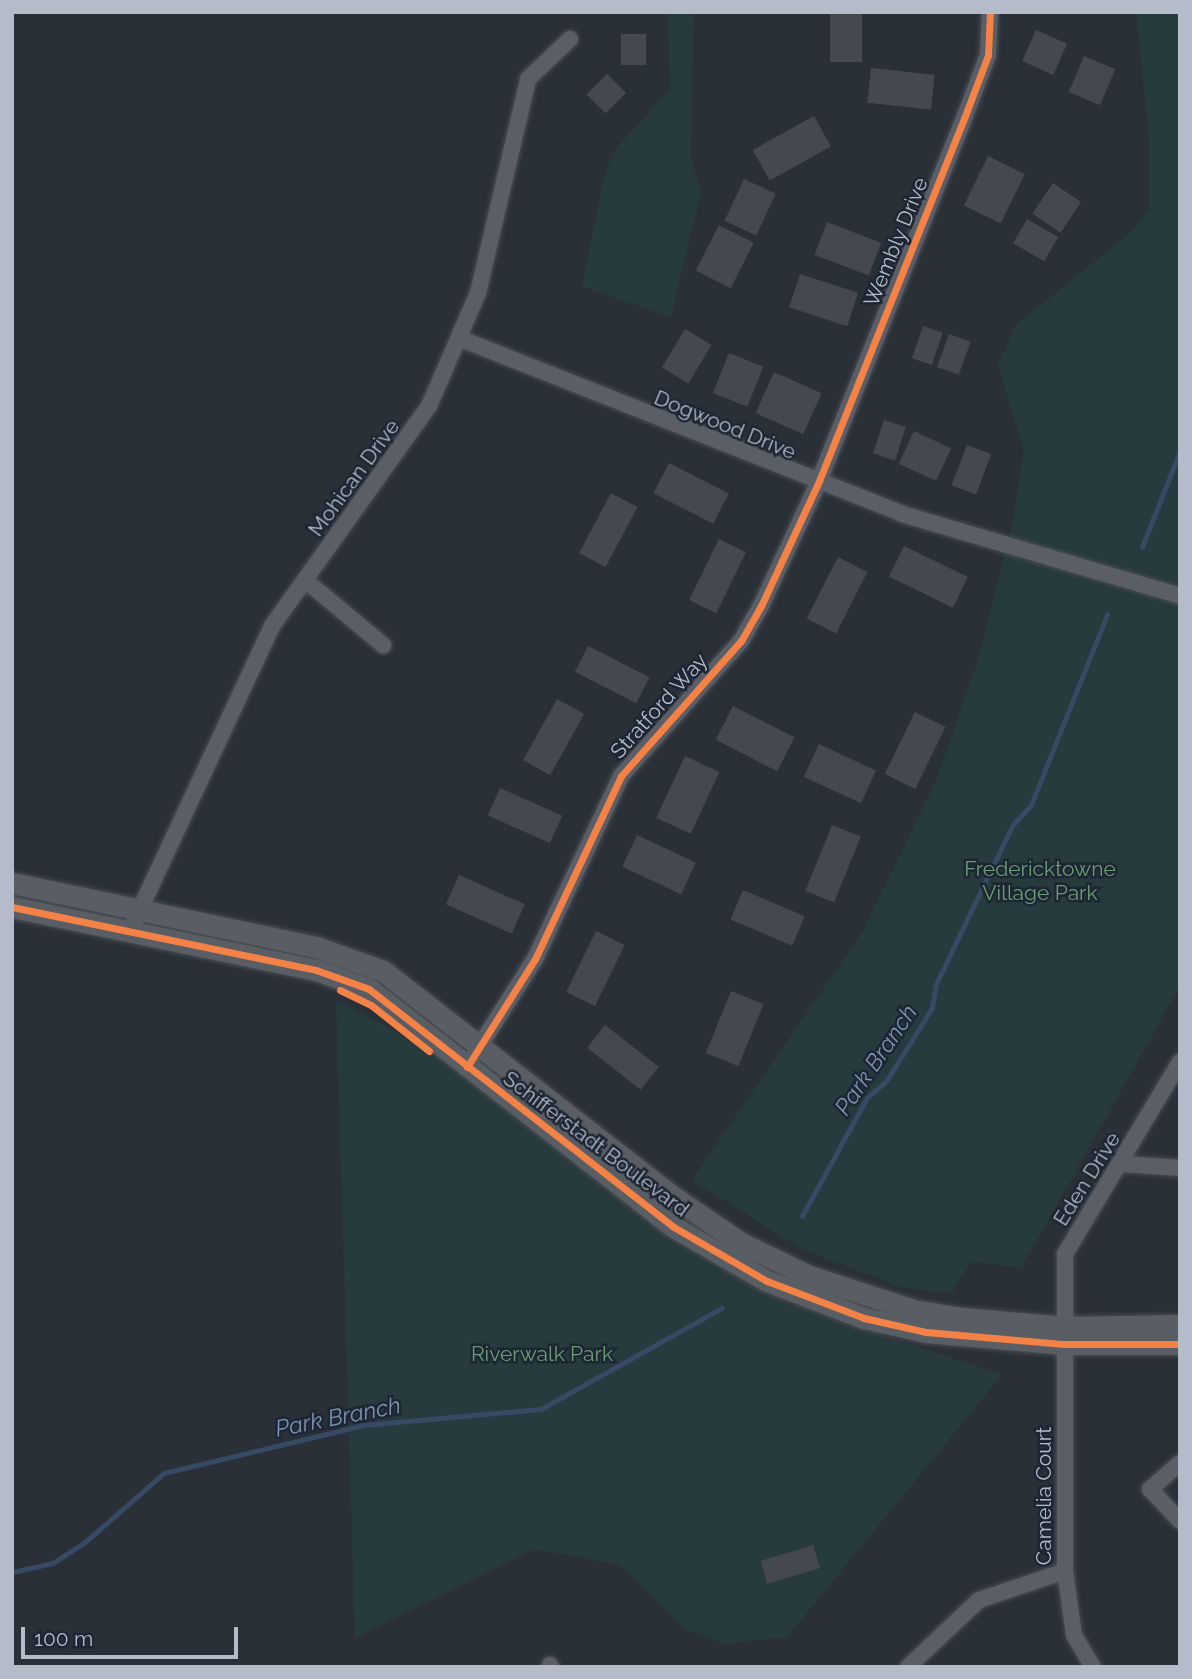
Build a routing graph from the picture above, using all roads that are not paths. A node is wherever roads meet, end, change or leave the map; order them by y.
1 (990, 12) edge
2 (570, 39) dead end
3 (461, 339) junction
4 (819, 481) junction
5 (306, 580) junction
6 (1180, 596) edge
7 (383, 645) dead end
8 (12, 883) edge
9 (12, 907) edge
10 (139, 910) junction
11 (130, 932) junction
12 (480, 1044) junction
13 (1180, 1062) edge
14 (467, 1067) junction
15 (1123, 1164) junction
16 (1180, 1168) edge
17 (1180, 1325) edge
18 (1064, 1335) junction
19 (1180, 1343) edge
20 (1180, 1463) edge
21 (1180, 1521) edge
22 (1065, 1571) junction
23 (1091, 1664) edge
24 (908, 1667) edge

1 - 4 street, Wembly Drive
2 - 3 street, Mohican Drive
3 - 4 street, Dogwood Drive
3 - 5 street, Mohican Drive
4 - 6 street, Dogwood Drive
4 - 12 street, Stratford Way
5 - 7 street
5 - 10 street, Mohican Drive
8 - 10 main road, Schifferstadt Boulevard
9 - 11 main road, Schifferstadt Boulevard
10 - 11 street, Mohican Drive
10 - 12 main road, Schifferstadt Boulevard
11 - 14 main road, Schifferstadt Boulevard
12 - 14 street, Stratford Way
12 - 18 main road, Schifferstadt Boulevard
13 - 15 street, Eden Drive
14 - 18 main road, Schifferstadt Boulevard
15 - 16 street
15 - 18 street, Eden Drive
17 - 18 main road, Schifferstadt Boulevard
18 - 19 main road, Schifferstadt Boulevard
18 - 22 street, Camelia Court
20 - 21 street
22 - 23 street, Camelia Court
22 - 24 street

